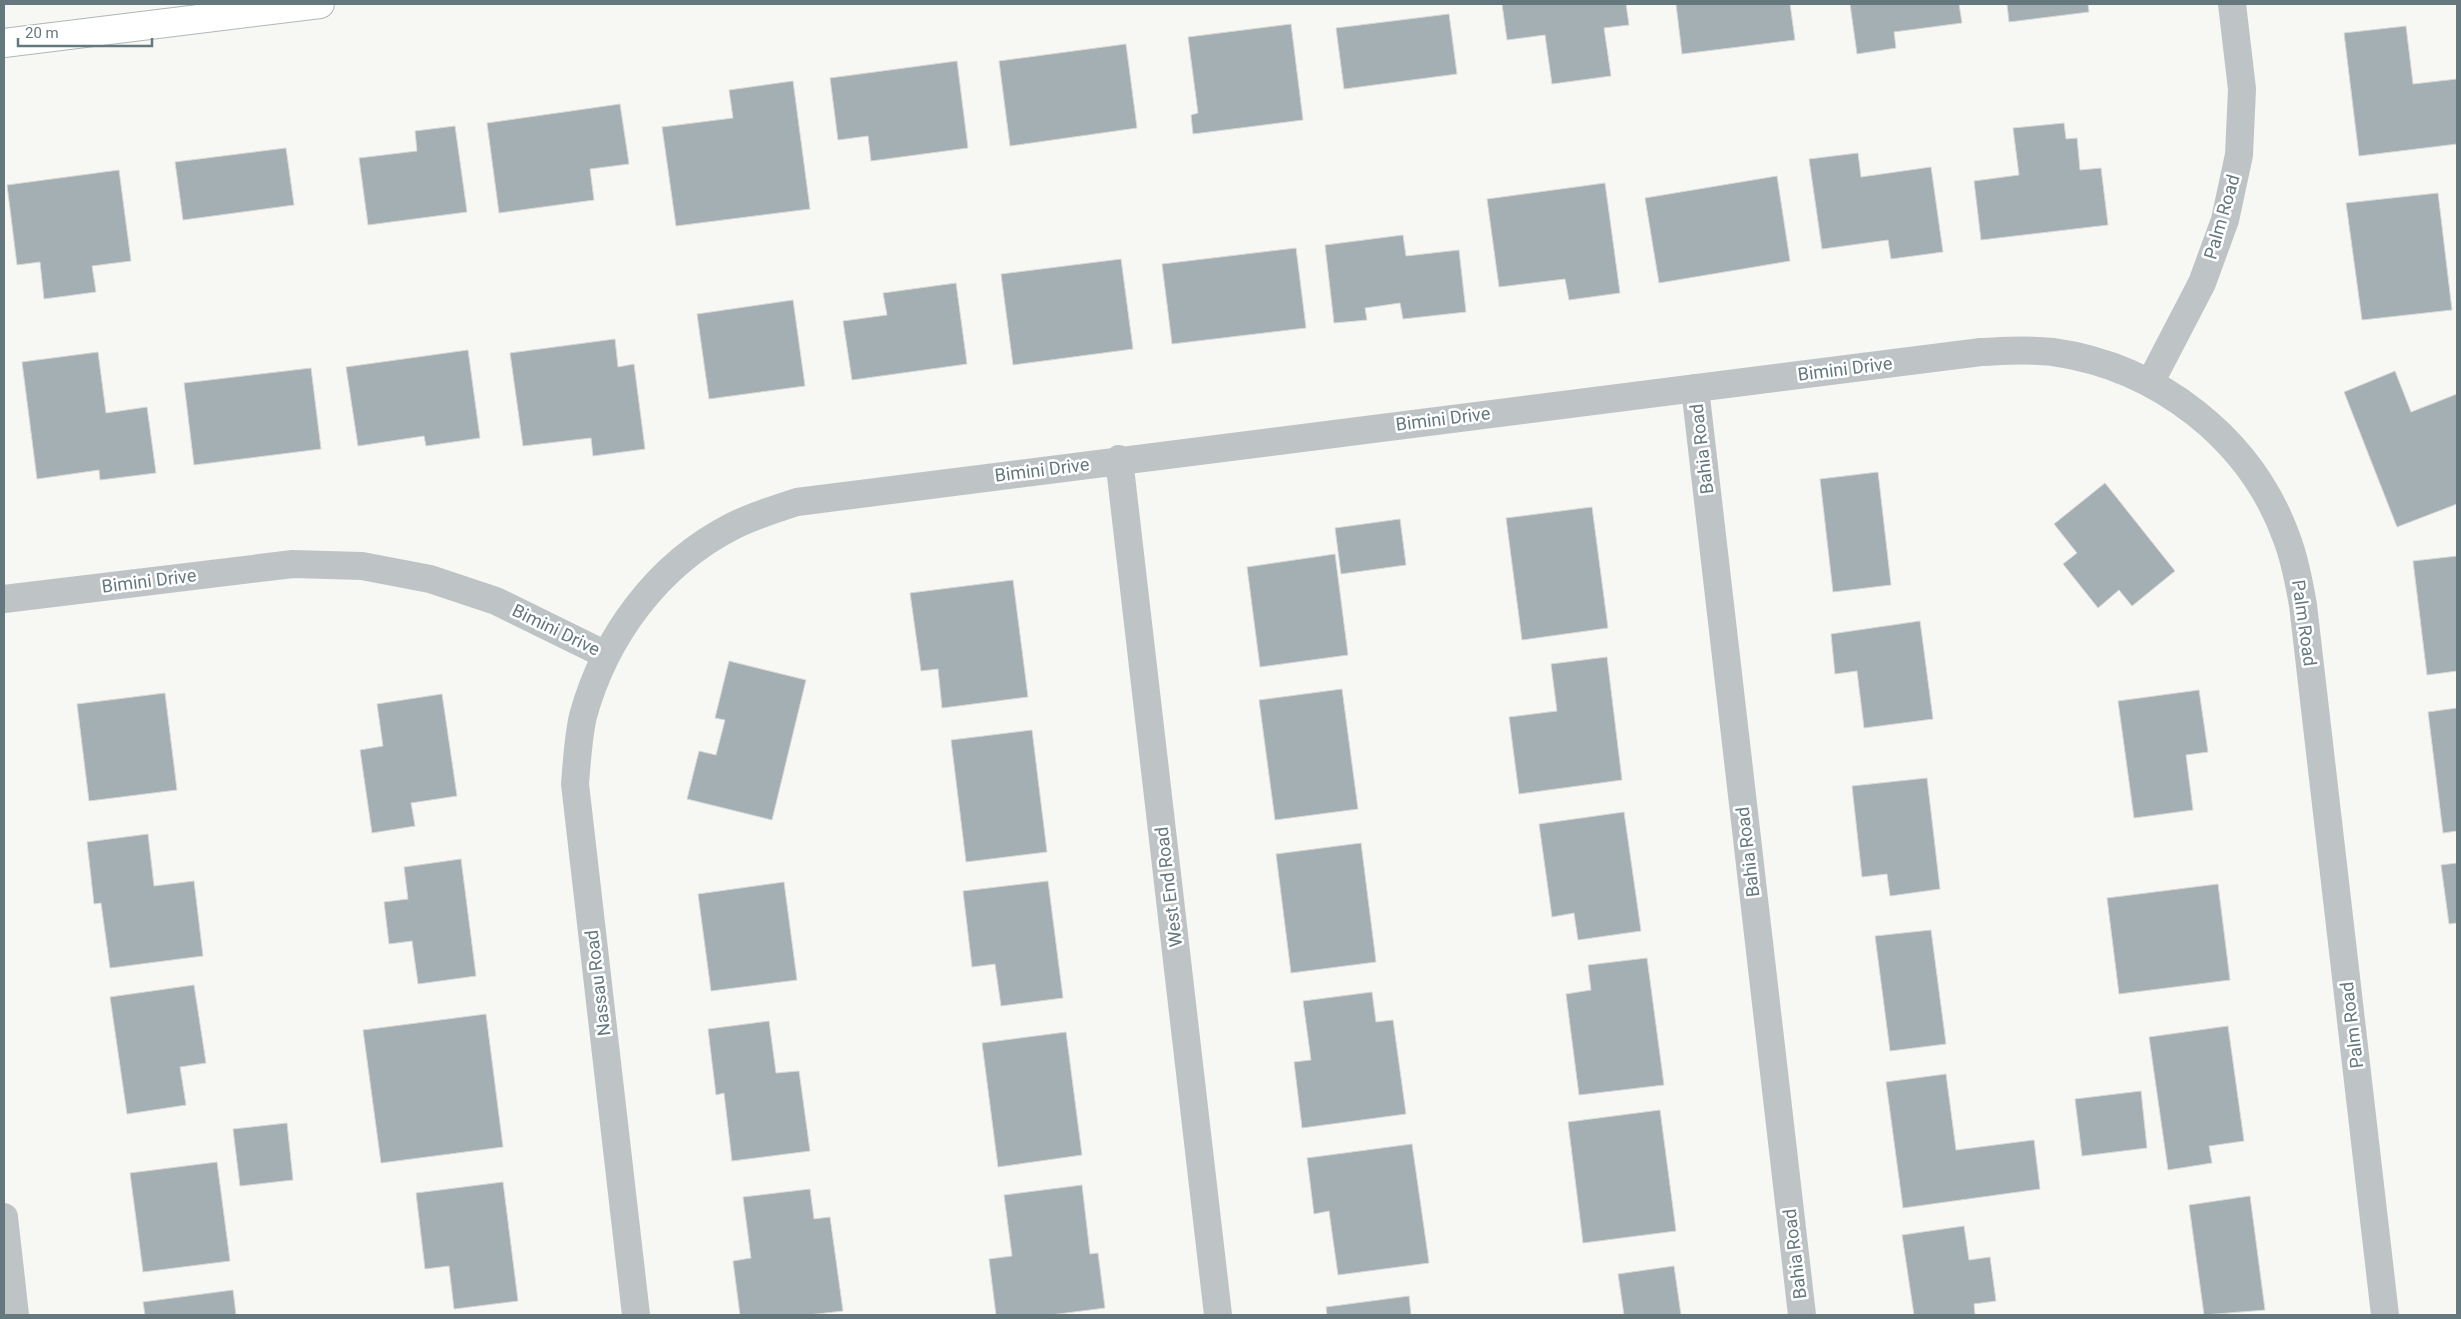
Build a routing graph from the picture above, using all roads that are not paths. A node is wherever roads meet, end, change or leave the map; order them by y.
1 (320, 4) edge
2 (2232, 4) edge
3 (4, 43) edge
4 (2150, 383) junction
5 (1695, 388) junction
6 (1119, 459) junction
7 (4, 599) edge
8 (606, 655) junction
9 (4, 1217) edge
10 (15, 1315) edge
11 (636, 1315) edge
12 (1218, 1315) edge
13 (1802, 1315) edge
14 (2385, 1315) edge

1 - 3 street
2 - 4 street, Palm Road
4 - 5 street, Bimini Drive
4 - 14 street, Palm Road
5 - 6 street, Bimini Drive
5 - 13 street, Bahia Road
6 - 8 street, Bimini Drive
6 - 12 street, West End Road
7 - 8 street, Bimini Drive
8 - 11 street, Nassau Road
9 - 10 street

